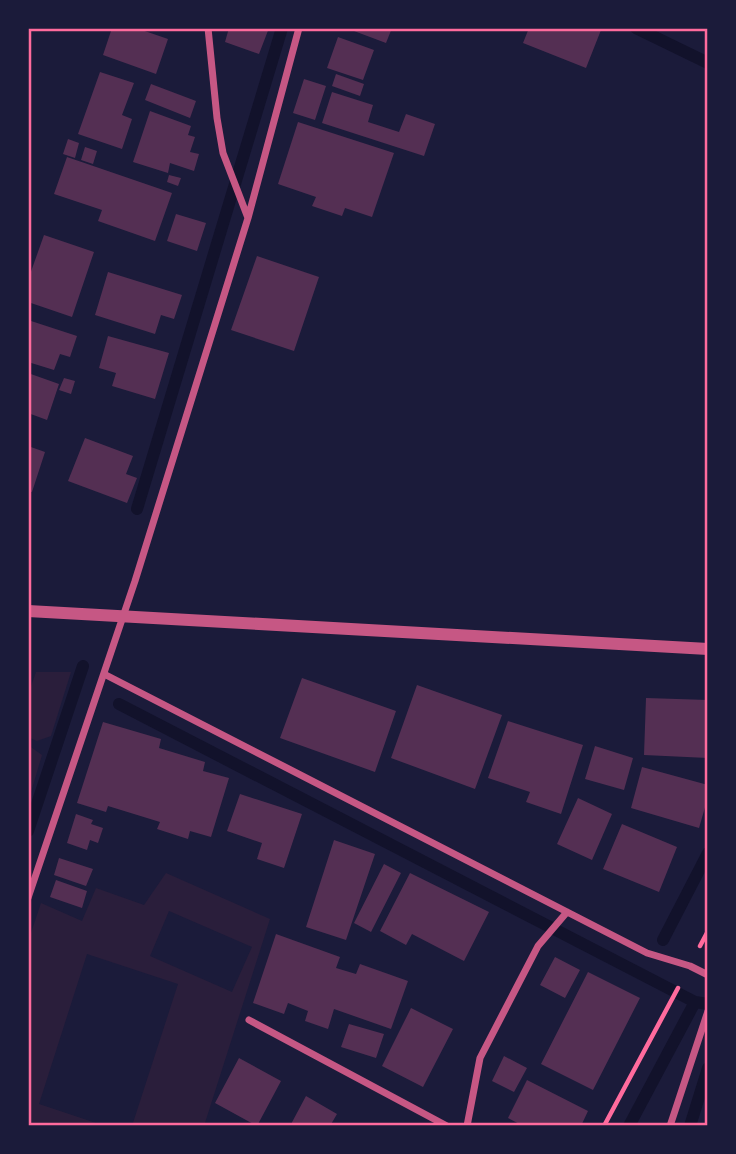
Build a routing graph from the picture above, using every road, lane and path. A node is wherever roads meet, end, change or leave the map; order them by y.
1 (208, 28) edge
2 (299, 28) edge
3 (248, 218) junction
4 (28, 611) edge
5 (124, 616) junction
6 (708, 649) edge
7 (104, 674) junction
8 (28, 898) edge
9 (567, 912) junction
10 (708, 975) edge
11 (673, 996) dead end
12 (707, 1013) edge
13 (249, 1020) dead end
14 (447, 1126) edge
15 (467, 1126) edge
16 (604, 1126) edge
17 (670, 1126) edge

1 - 3 street
2 - 3 street
3 - 5 street
4 - 5 street
5 - 6 street
5 - 7 street
7 - 8 street
7 - 9 street
9 - 10 street
9 - 15 street
11 - 16 path
12 - 17 street
13 - 14 street

